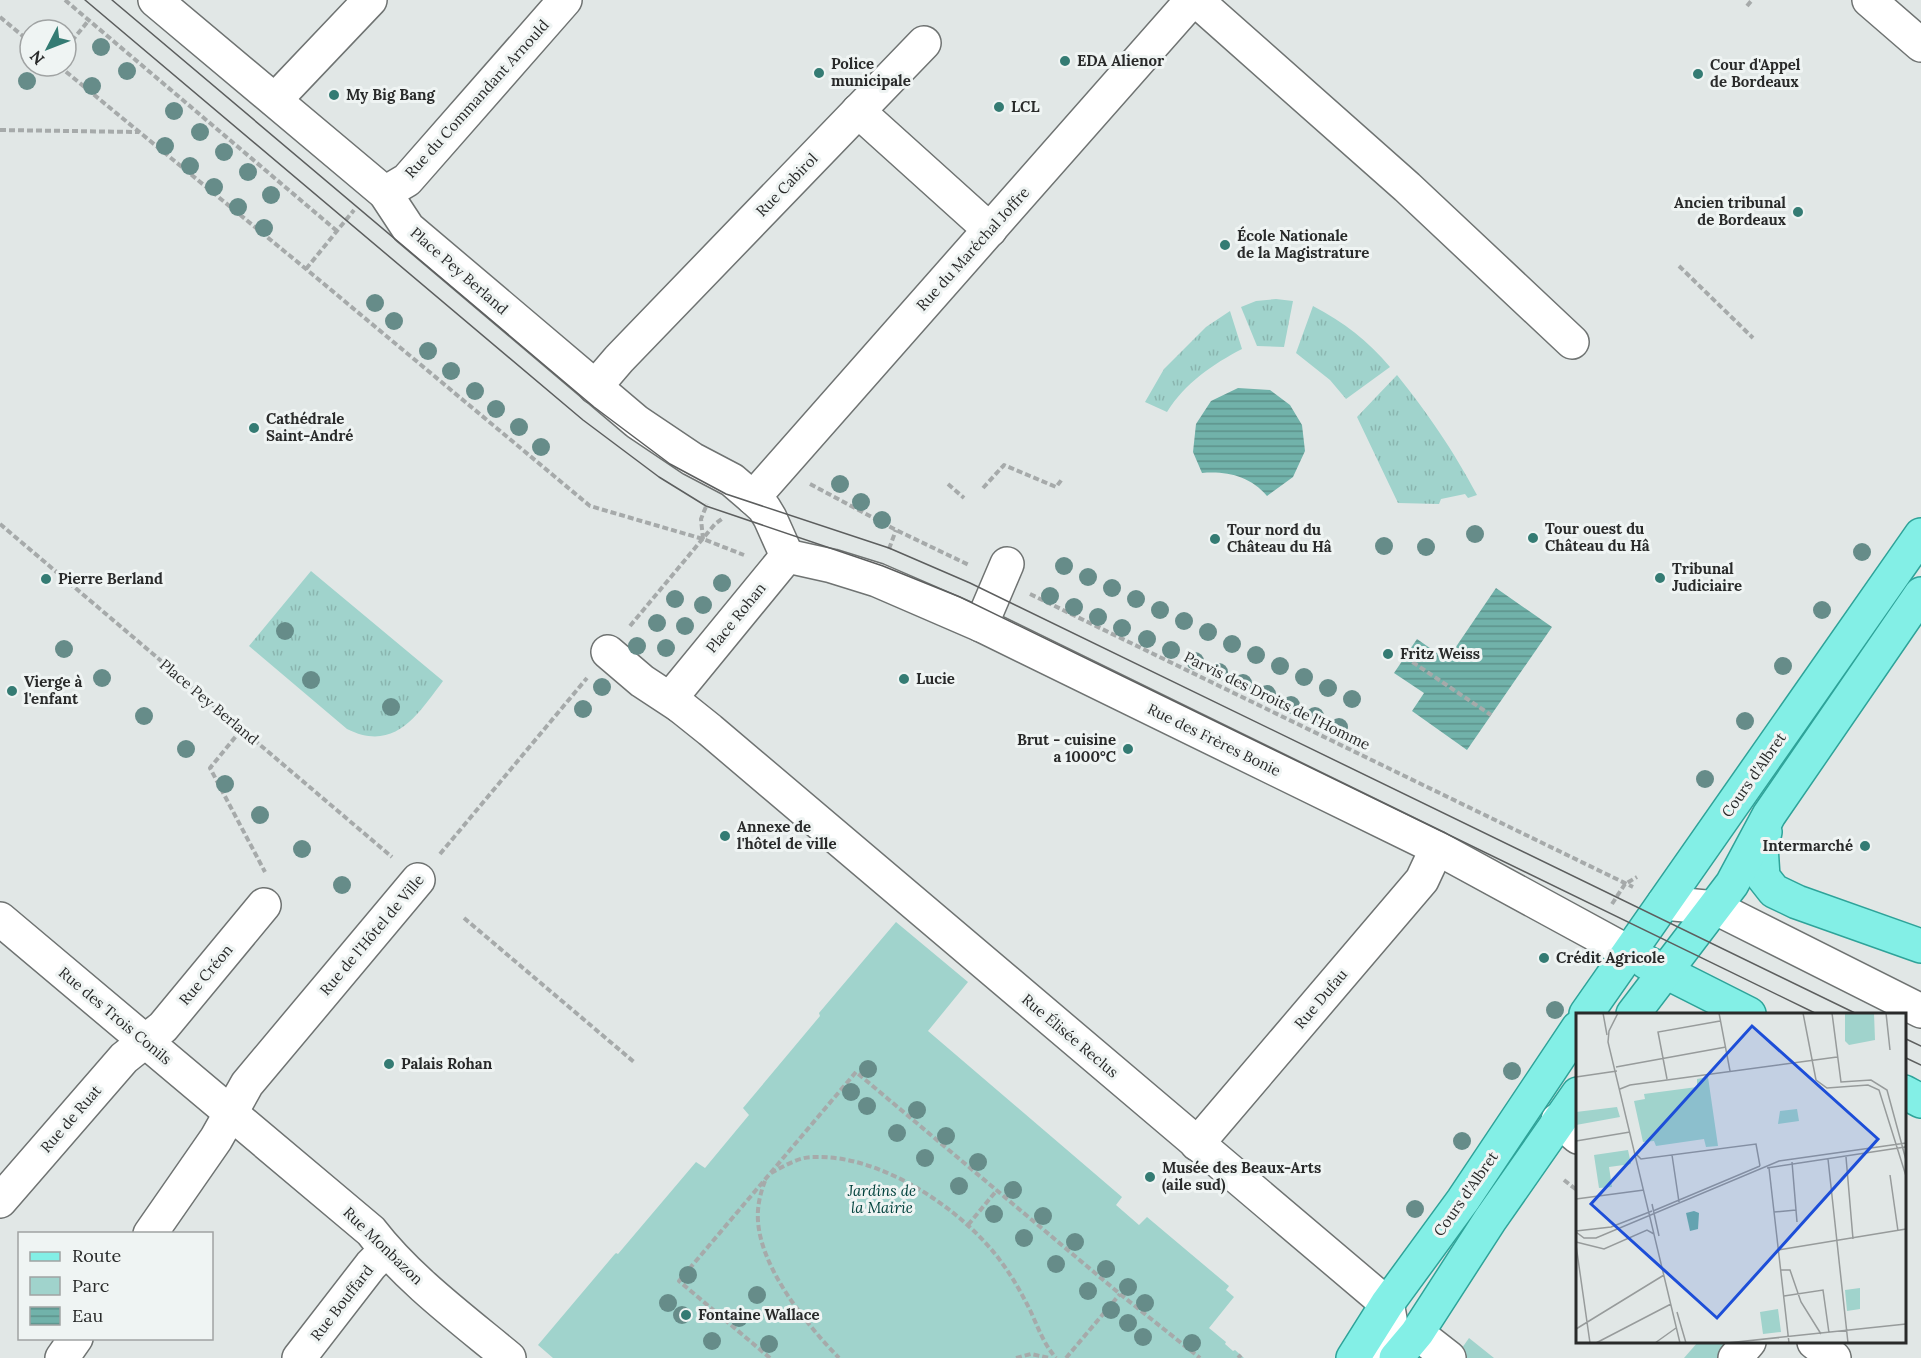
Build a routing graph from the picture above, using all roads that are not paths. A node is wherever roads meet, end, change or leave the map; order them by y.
1 (155, 0) edge
2 (370, 0) edge
3 (565, 0) edge
4 (1869, 0) edge
5 (1191, 1) edge
6 (924, 44) dead end
7 (1921, 45) edge
8 (275, 100) junction
9 (858, 111) junction
10 (380, 188) junction
11 (990, 230) junction
12 (1572, 342) dead end
13 (595, 387) junction
14 (753, 498) junction
15 (1921, 535) edge
16 (781, 564) junction
17 (1004, 572) road end
18 (1921, 594) edge
19 (981, 625) junction
20 (609, 652) dead end
21 (680, 706) junction
22 (1769, 814) junction
23 (1437, 848) junction
24 (418, 880) road end
25 (1664, 903) junction
26 (264, 905) road end
27 (1716, 908) junction
28 (0, 919) edge
29 (1787, 944) junction
30 (1921, 946) edge
31 (1628, 952) junction
32 (1666, 972) junction
33 (1921, 986) edge
34 (1921, 1011) edge
35 (1587, 1013) edge
36 (1634, 1013) edge
37 (1747, 1013) edge
38 (1576, 1031) edge
39 (144, 1042) junction
40 (1906, 1093) edge
41 (1576, 1101) edge
42 (1921, 1101) edge
43 (230, 1113) junction
44 (1568, 1129) edge
45 (1197, 1144) junction
46 (0, 1201) edge
47 (151, 1232) edge
48 (386, 1250) junction
49 (1387, 1305) junction
50 (1417, 1333) junction
51 (75, 1340) edge
52 (1747, 1343) edge
53 (1816, 1343) edge
54 (62, 1358) edge
55 (299, 1358) edge
56 (508, 1358) edge
57 (1353, 1358) edge
58 (1384, 1358) edge
59 (1396, 1358) edge
60 (1449, 1358) edge
61 (1735, 1358) edge
62 (1834, 1358) edge

1 - 8 street, Place Pey Berland
2 - 8 street
3 - 10 street, Rue du Commandant Arnould
4 - 7 street
5 - 11 street, Rue du Maréchal Joffre
5 - 12 street
6 - 9 street, Rue Cabirol
8 - 10 street, Place Pey Berland
9 - 11 street
9 - 13 street, Rue Cabirol
10 - 13 street, Place Pey Berland
11 - 14 street, Rue du Maréchal Joffre
13 - 14 street, Place Pey Berland
14 - 16 street
15 - 25 main road, Cours d'Albret
16 - 19 street, Rue des Frères Bonie
16 - 21 street, Place Rohan
17 - 19 street
18 - 22 main road
19 - 23 street, Rue des Frères Bonie
20 - 21 street
21 - 45 street, Rue Élisée Reclus
22 - 27 main road
22 - 30 main road
23 - 31 street, Rue des Frères Bonie
23 - 45 street, Rue Dufau
24 - 43 street, Rue de l'Hôtel de Ville
25 - 27 street
25 - 31 main road, Cours d'Albret
26 - 39 street, Rue Créon
27 - 29 street
27 - 32 main road
28 - 39 street, Rue des Trois Conils
29 - 33 street
29 - 34 street
31 - 32 main road
31 - 35 main road, Cours d'Albret
32 - 36 main road
32 - 37 main road
38 - 49 main road, Cours d'Albret
39 - 43 street, Rue des Trois Conils
39 - 46 street, Rue de Ruat
40 - 42 main road
41 - 44 main road
43 - 47 street, Rue de l'Hôtel de Ville
43 - 48 street, Rue Monbazon
44 - 50 main road
45 - 49 street, Rue Élisée Reclus
48 - 55 street, Rue Bouffard
48 - 56 street, Rue Monbazon
49 - 57 main road, Cours d'Albret
49 - 58 street
50 - 59 main road
50 - 60 street
51 - 54 street
52 - 61 street
53 - 62 street

